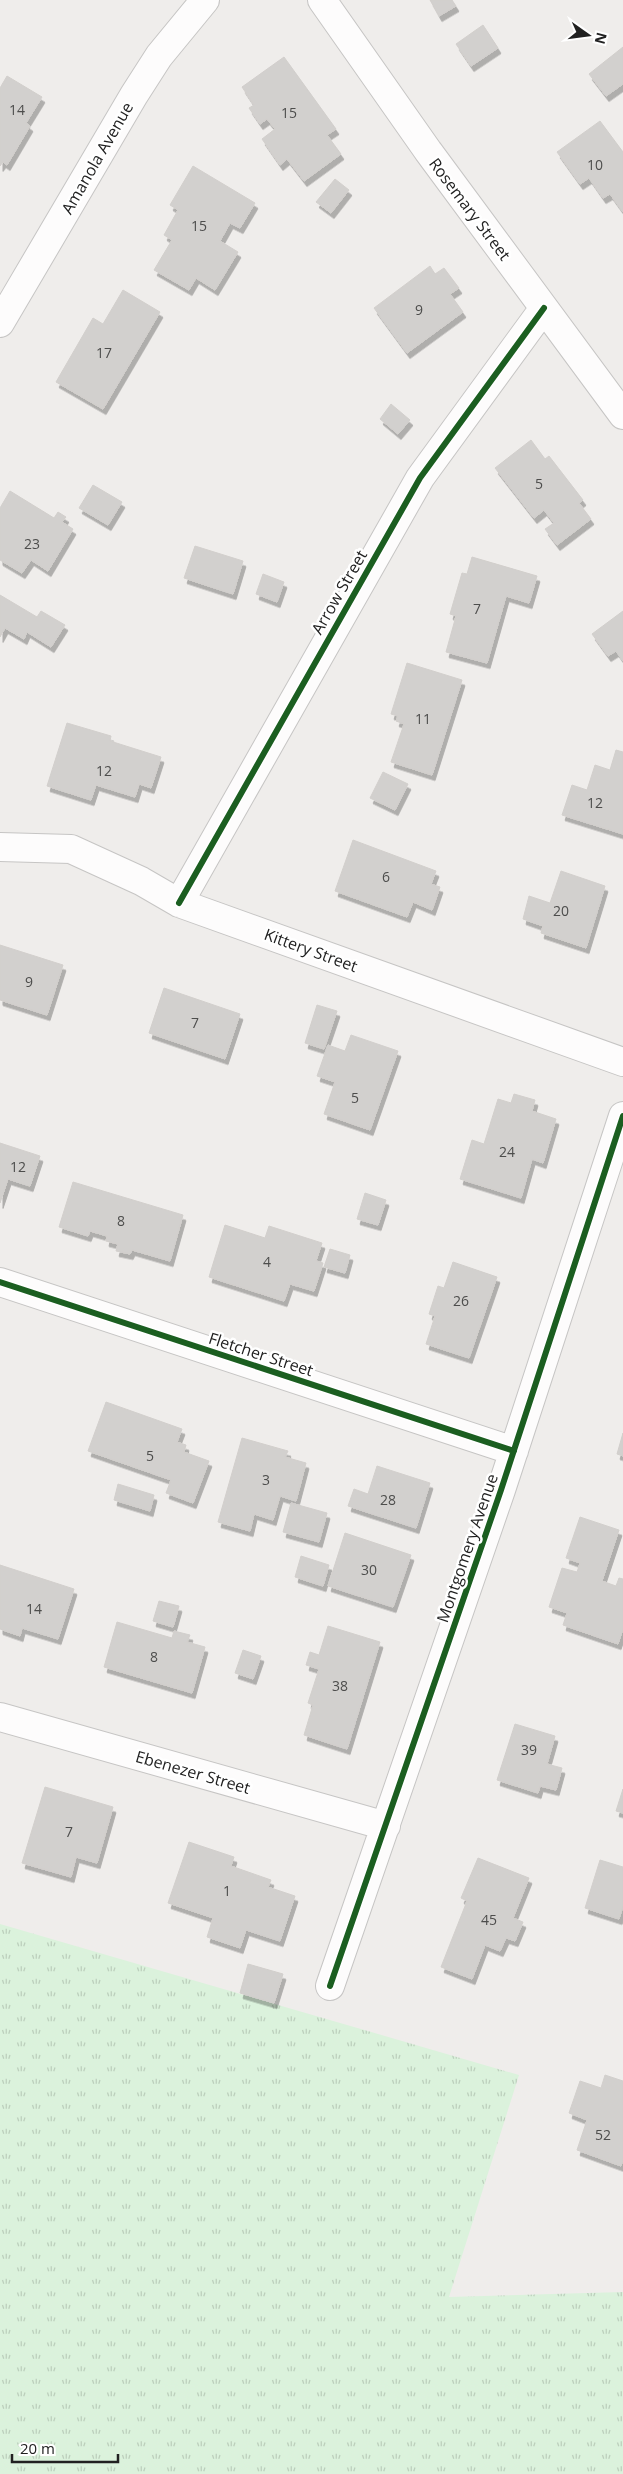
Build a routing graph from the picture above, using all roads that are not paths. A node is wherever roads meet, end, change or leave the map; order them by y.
1 (205, 0) edge
2 (322, 0) edge
3 (544, 308) junction
4 (0, 323) edge
5 (623, 415) edge
6 (0, 847) edge
7 (179, 904) junction
8 (623, 1062) edge
9 (623, 1116) edge
10 (0, 1282) edge
11 (514, 1451) junction
12 (0, 1717) edge
13 (386, 1826) junction
14 (330, 1986) dead end

1 - 4 street, Amanola Avenue
2 - 3 street, Rosemary Street
3 - 5 street, Rosemary Street
3 - 7 street, Arrow Street
6 - 7 street, Kittery Street
7 - 8 street, Kittery Street
9 - 11 street, Montgomery Avenue
10 - 11 street, Fletcher Street
11 - 13 street, Montgomery Avenue
12 - 13 street, Ebenezer Street
13 - 14 street, Montgomery Avenue

